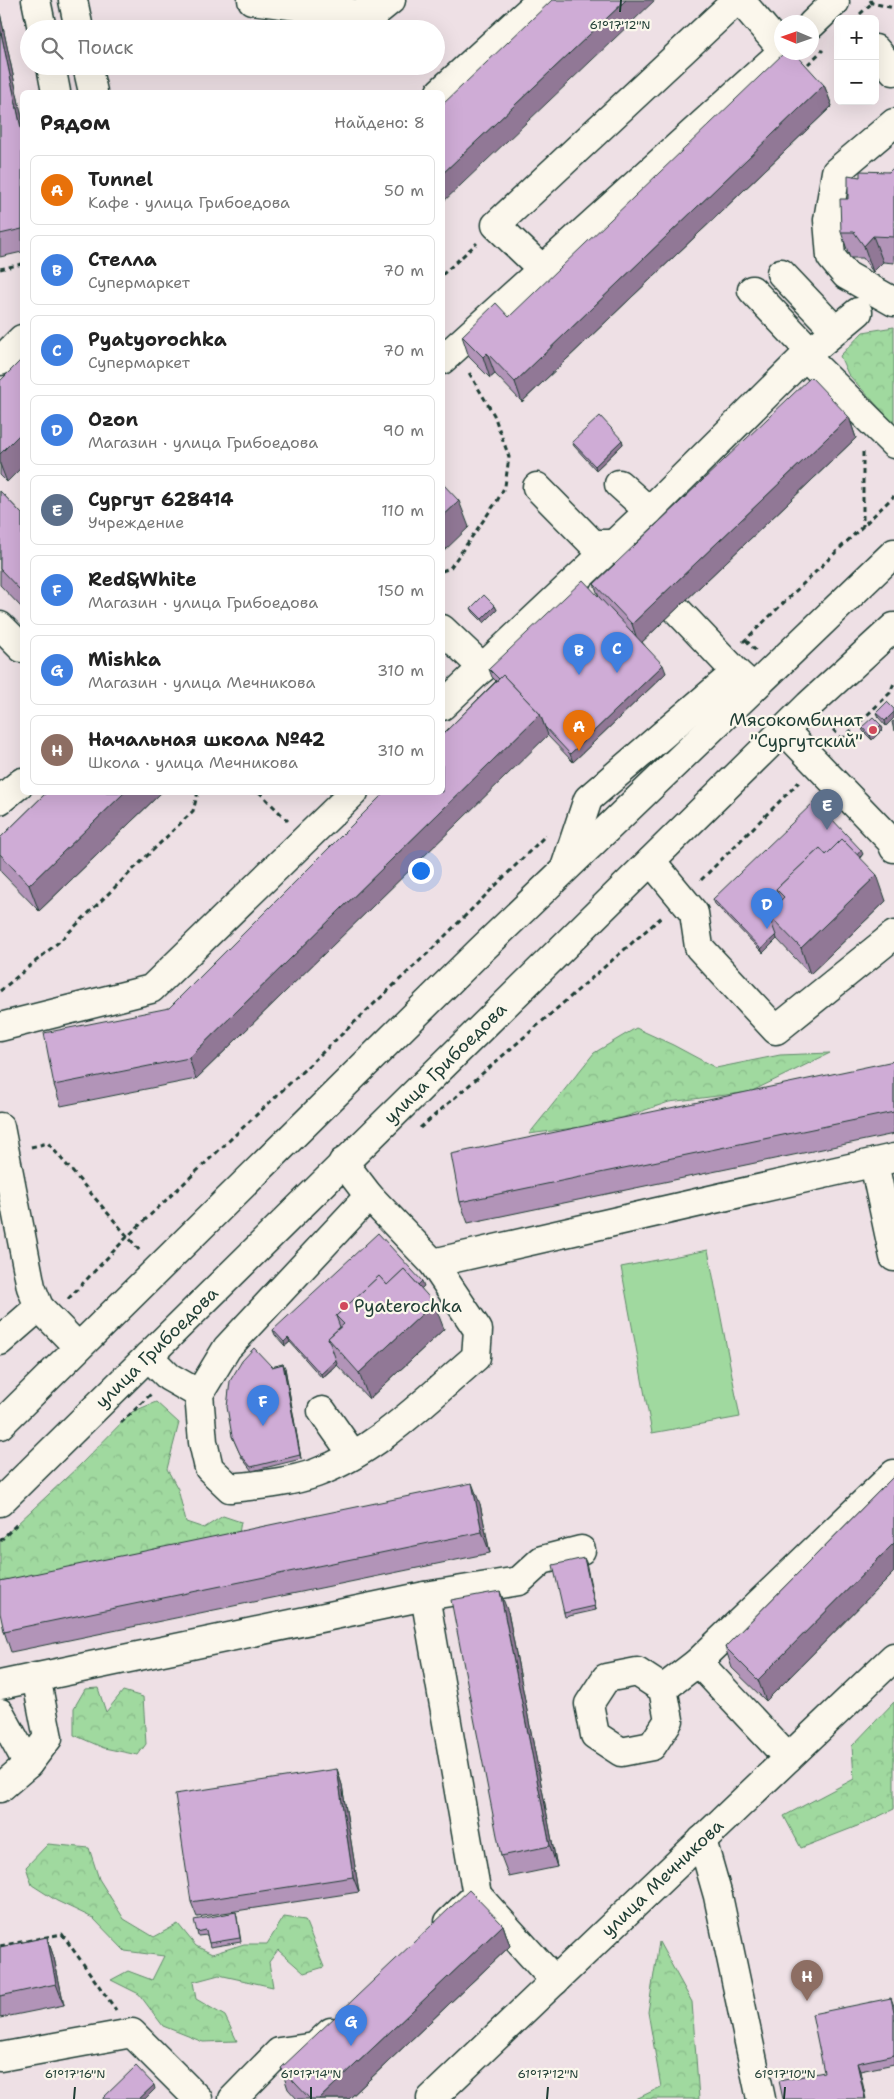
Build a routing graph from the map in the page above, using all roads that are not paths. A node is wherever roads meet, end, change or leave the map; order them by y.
1 (36, 0) edge
2 (73, 0) edge
3 (252, 0) edge
4 (391, 0) edge
5 (541, 0) edge
6 (736, 0) edge
7 (740, 0) edge
8 (843, 10) edge
9 (40, 20) edge
10 (77, 20) edge
11 (819, 21) edge
12 (774, 40) edge
13 (879, 54) edge
14 (774, 57) edge
15 (894, 71) edge
16 (53, 75) edge
17 (89, 75) edge
18 (56, 90) edge
19 (93, 90) edge
20 (442, 90) edge
21 (894, 123) edge
22 (542, 269) junction
23 (781, 273) dead end
24 (752, 290) dead end
25 (894, 302) edge
26 (858, 312) dead end
27 (835, 330) junction
28 (20, 341) edge
29 (808, 354) junction
30 (449, 355) edge
31 (0, 361) edge
32 (894, 444) edge
33 (619, 484) dead end
34 (537, 487) dead end
35 (649, 511) junction
36 (614, 544) junction
37 (894, 554) edge
38 (639, 570) edge
39 (676, 609) edge
40 (0, 626) edge
41 (894, 626) edge
42 (445, 632) edge
43 (20, 646) edge
44 (483, 668) junction
45 (737, 673) junction
46 (445, 703) edge
47 (785, 731) junction
48 (20, 784) edge
49 (351, 795) edge
50 (0, 800) edge
51 (894, 848) edge
52 (651, 861) junction
53 (894, 935) edge
54 (0, 1026) edge
55 (0, 1127) edge
56 (884, 1161) edge
57 (343, 1162) junction
58 (369, 1196) junction
59 (894, 1257) edge
60 (433, 1263) junction
61 (44, 1313) junction
62 (0, 1341) edge
63 (78, 1347) junction
64 (148, 1356) junction
65 (199, 1394) junction
66 (322, 1411) dead end
67 (0, 1425) edge
68 (353, 1455) junction
69 (894, 1474) edge
70 (0, 1502) edge
71 (581, 1550) dead end
72 (425, 1596) junction
73 (894, 1657) edge
74 (698, 1662) junction
75 (36, 1677) junction
76 (0, 1685) edge
77 (662, 1689) dead end
78 (0, 1714) edge
79 (788, 1758) junction
80 (28, 1764) junction
81 (0, 1788) edge
82 (702, 1840) junction
83 (477, 1895) junction
84 (428, 1942) edge
85 (555, 1980) junction
86 (350, 2014) edge
87 (0, 2057) edge
88 (198, 2099) edge
89 (233, 2099) edge
90 (431, 2099) edge
91 (761, 2099) edge

1 - 9 main road
2 - 10 main road
3 - 4 main road
5 - 20 main road
6 - 22 main road
7 - 12 main road
8 - 11 main road
13 - 15 main road
14 - 22 main road
16 - 18 main road
17 - 19 main road
21 - 25 main road
22 - 30 main road
23 - 27 main road
24 - 29 main road
26 - 27 main road
27 - 29 main road
28 - 31 main road
29 - 32 main road
29 - 35 main road
33 - 35 main road
34 - 36 main road
35 - 36 main road
36 - 38 main road
36 - 44 main road
37 - 45 main road
39 - 45 main road
40 - 43 main road
41 - 47 main road, улица Грибоедова
42 - 44 main road
44 - 46 main road
45 - 63 main road
47 - 51 main road
47 - 52 main road, улица Грибоедова
48 - 50 main road
49 - 54 main road
52 - 53 main road
52 - 57 main road, улица Грибоедова
55 - 61 main road
56 - 59 main road
56 - 60 main road
57 - 58 main road
57 - 64 main road, улица Грибоедова
58 - 60 main road
58 - 65 main road
60 - 68 main road
61 - 62 main road
61 - 63 main road
63 - 67 main road
64 - 65 main road
64 - 70 main road, улица Грибоедова
65 - 68 main road
66 - 68 main road
69 - 74 main road
71 - 72 main road
72 - 75 main road
72 - 83 main road
73 - 79 main road, улица Мечникова
74 - 77 main road
74 - 79 main road
75 - 76 main road
75 - 80 main road
78 - 80 main road
79 - 82 main road, улица Мечникова
80 - 81 main road
82 - 85 main road, улица Мечникова
82 - 91 main road
83 - 84 main road
83 - 85 main road
85 - 90 main road, улица Мечникова
86 - 89 main road
87 - 88 main road

